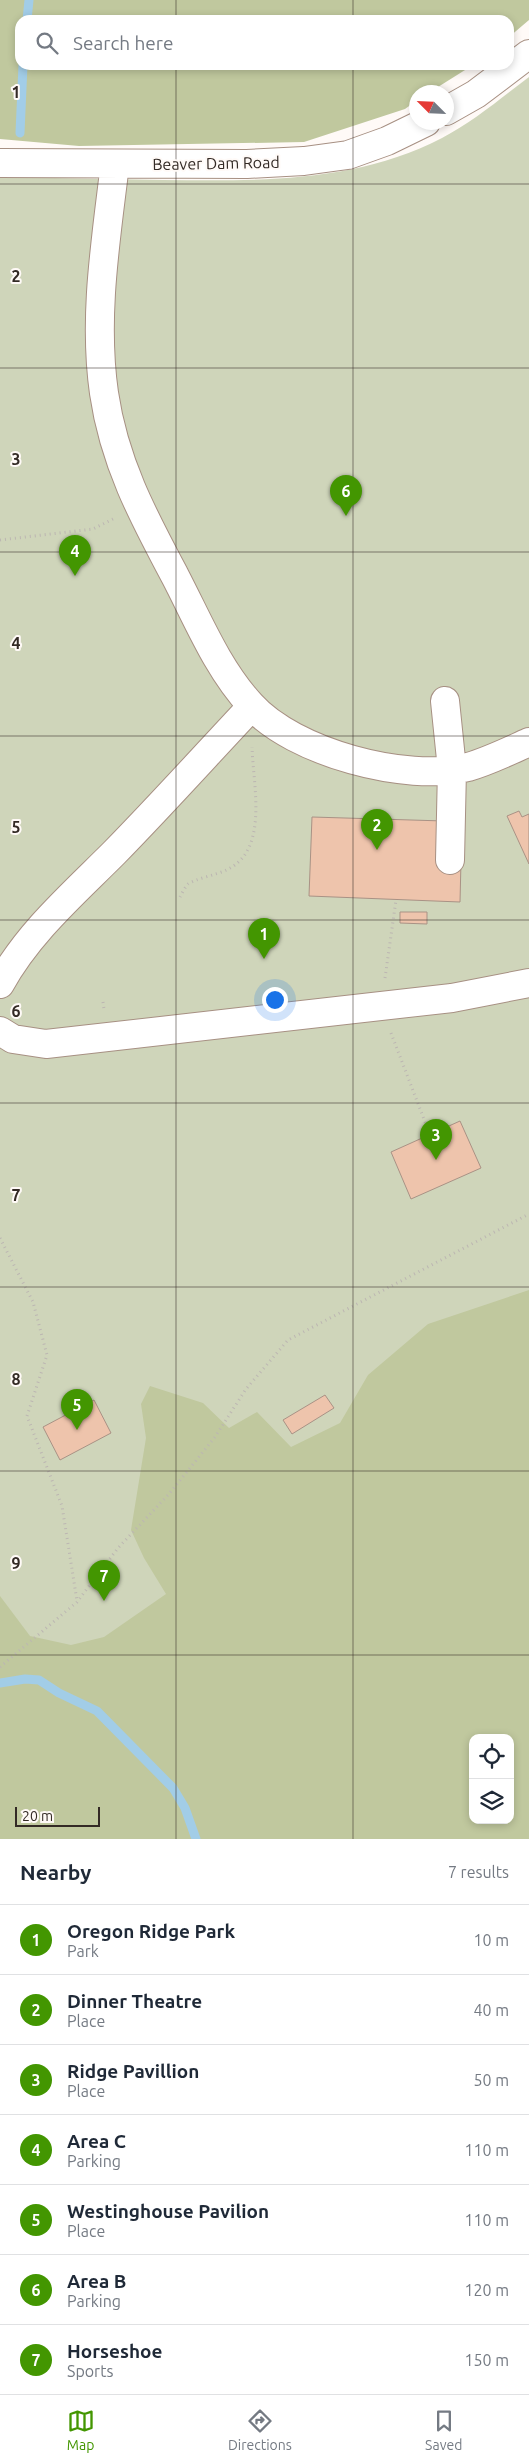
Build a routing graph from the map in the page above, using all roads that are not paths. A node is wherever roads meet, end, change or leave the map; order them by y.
1 (529, 54) edge
2 (514, 65) edge
3 (508, 70) edge
4 (454, 106) edge
5 (410, 130) edge
6 (0, 163) edge
7 (115, 164) junction
8 (444, 701) dead end
9 (252, 706) junction
10 (529, 742) edge
11 (452, 769) junction
12 (450, 860) dead end
13 (529, 983) edge
14 (0, 984) edge
15 (0, 1031) edge

1 - 2 street
3 - 4 street
5 - 7 street, Beaver Dam Road
6 - 7 street, Beaver Dam Road
7 - 9 street
8 - 11 street
9 - 11 street
9 - 14 street
10 - 11 street
11 - 12 street
13 - 15 street

